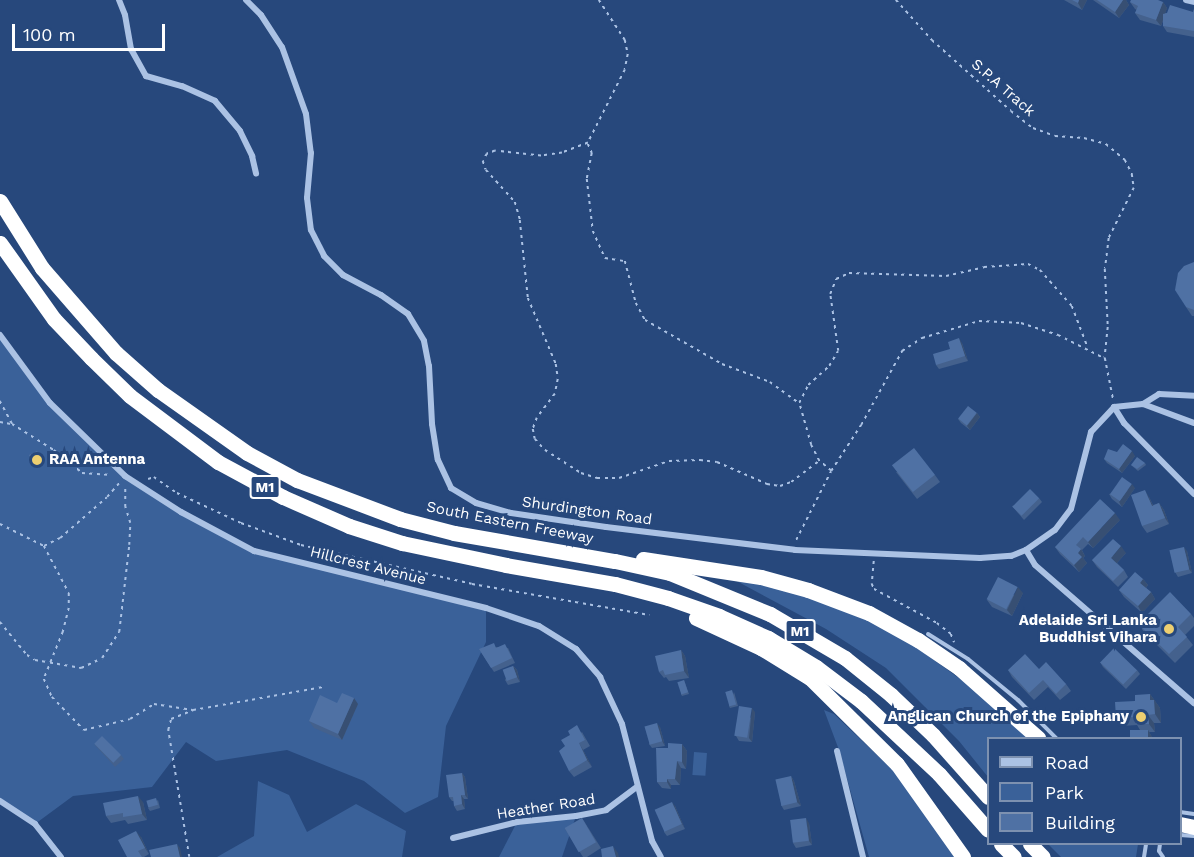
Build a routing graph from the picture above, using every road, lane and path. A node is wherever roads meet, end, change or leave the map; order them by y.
1 (119, 0) edge
2 (246, 0) edge
3 (599, 0) edge
4 (896, 0) edge
5 (1186, 0) edge
6 (1194, 2) edge
7 (588, 143) junction
8 (256, 174) dead end
9 (0, 201) edge
10 (0, 243) edge
11 (0, 335) edge
12 (1088, 348) junction
13 (1105, 358) junction
14 (1194, 396) edge
15 (0, 401) edge
16 (799, 403) junction
17 (1143, 404) junction
18 (1114, 407) junction
19 (0, 422) edge
20 (1194, 423) edge
21 (12, 424) junction
22 (819, 461) junction
23 (831, 471) junction
24 (125, 476) junction
25 (139, 487) junction
26 (1194, 494) edge
27 (0, 524) edge
28 (44, 546) junction
29 (795, 550) junction
30 (1026, 550) junction
31 (562, 552) junction
32 (875, 554) junction
33 (615, 584) junction
34 (649, 615) dead end
35 (0, 622) edge
36 (928, 634) dead end
37 (952, 647) junction
38 (50, 660) junction
39 (323, 687) dead end
40 (1194, 703) edge
41 (193, 710) junction
42 (1037, 737) edge
43 (1055, 737) edge
44 (837, 751) dead end
45 (637, 787) junction
46 (987, 796) edge
47 (0, 801) edge
48 (987, 829) edge
49 (453, 838) dead end
50 (1003, 845) edge
51 (1032, 845) edge
52 (1146, 845) edge
53 (61, 857) edge
54 (189, 857) edge
55 (661, 857) edge
56 (863, 857) edge
57 (963, 857) edge
58 (1014, 857) edge
59 (1043, 857) edge
60 (1144, 857) edge

1 - 8 street
2 - 29 street, Shurdington Road
3 - 7 path
4 - 13 path, S.P.A Track
5 - 6 street
7 - 16 path
7 - 22 path
9 - 31 highway, South Eastern Freeway / M1
10 - 33 highway, M1
11 - 24 street, Hillcrest Avenue
12 - 13 path
12 - 16 path
12 - 23 path
13 - 18 path, S.P.A Track
14 - 17 street
15 - 21 path
16 - 22 path
17 - 18 street
17 - 20 street
18 - 26 street
18 - 30 street, Shurdington Road
19 - 21 path
21 - 24 path
22 - 23 path
23 - 29 path
24 - 25 street, Hillcrest Avenue
24 - 28 path
24 - 38 path
25 - 34 path
25 - 45 street, Hillcrest Avenue
27 - 28 path
28 - 38 path
29 - 32 street, Shurdington Road
30 - 32 street, Shurdington Road
30 - 40 street
31 - 42 highway, M1
31 - 46 highway, South Eastern Freeway / M1
32 - 37 path
33 - 48 highway, M1
33 - 57 highway
35 - 38 path
36 - 37 lane
37 - 43 lane
38 - 41 path
39 - 41 path
41 - 54 path
44 - 56 street
45 - 49 street, Heather Road
45 - 55 street, Hillcrest Avenue
47 - 53 street
50 - 58 highway
51 - 59 highway
52 - 60 lane

